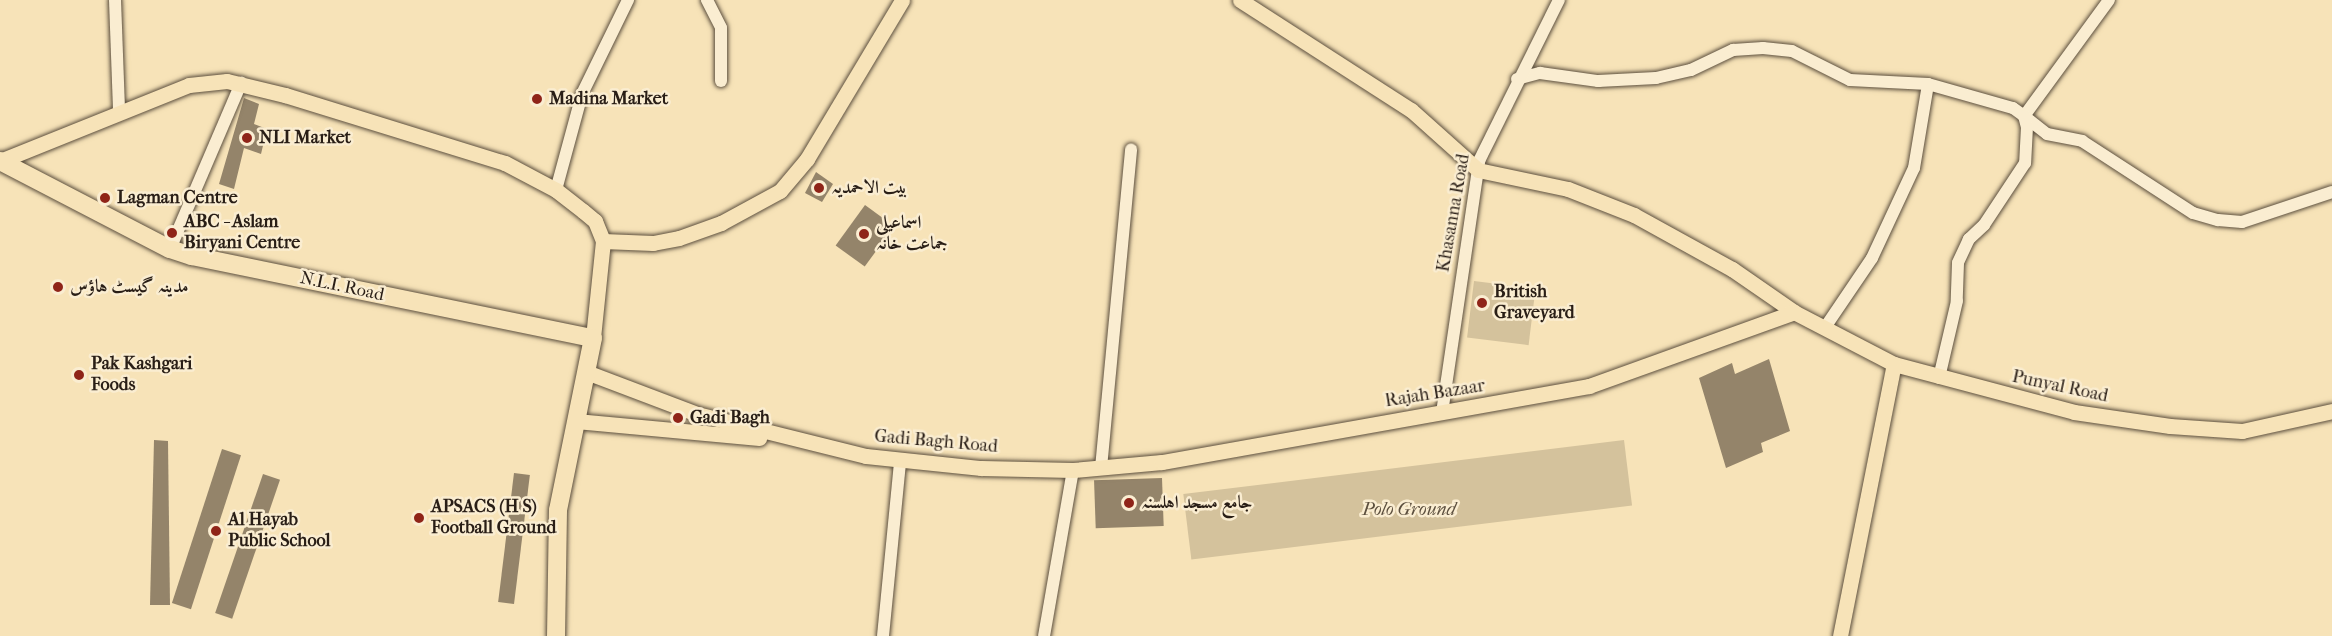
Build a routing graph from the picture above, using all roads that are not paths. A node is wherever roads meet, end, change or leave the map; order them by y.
1 (115, 0) edge
2 (628, 0) edge
3 (707, 0) edge
4 (902, 0) edge
5 (1240, 0) edge
6 (1559, 0) edge
7 (2109, 0) edge
8 (1516, 80) junction
9 (722, 81) dead end
10 (241, 83) junction
11 (1928, 84) junction
12 (119, 111) junction
13 (2024, 116) junction
14 (1131, 149) dead end
15 (0, 161) edge
16 (1478, 170) junction
17 (556, 190) junction
18 (2332, 192) edge
19 (603, 241) junction
20 (170, 249) junction
21 (1794, 312) junction
22 (1826, 326) junction
23 (593, 338) junction
24 (1894, 364) junction
25 (586, 372) junction
26 (1939, 378) junction
27 (2332, 411) edge
28 (697, 414) junction
29 (1442, 414) junction
30 (576, 421) junction
31 (693, 432) junction
32 (798, 442) junction
33 (900, 462) junction
34 (1101, 468) junction
35 (1073, 470) junction
36 (556, 636) edge
37 (883, 636) edge
38 (1044, 636) edge
39 (1840, 636) edge

1 - 12 street
2 - 17 street
3 - 9 street
4 - 19 main road
5 - 16 main road
6 - 8 street, Khasanna Road
7 - 13 street
8 - 11 street
8 - 16 street, Khasanna Road
10 - 12 main road
10 - 17 main road
10 - 20 street
11 - 13 street
11 - 22 street
12 - 15 main road
13 - 18 street
13 - 26 street
14 - 34 street
15 - 20 highway, N.L.I. Road
16 - 21 main road, Punyal Road
16 - 29 street, Khasanna Road
17 - 19 main road
19 - 23 main road
20 - 23 highway, N.L.I. Road
21 - 22 main road, Punyal Road
21 - 29 main road, Rajah Bazaar
22 - 24 main road, Punyal Road
23 - 25 highway
24 - 26 main road, Punyal Road
24 - 39 main road
25 - 28 main road, Gadi Bagh Road
25 - 30 highway
26 - 27 main road, Punyal Road
28 - 31 main road
28 - 32 main road, Gadi Bagh Road
29 - 34 main road, Rajah Bazaar
30 - 31 main road, Gadi Bagh Road
30 - 36 highway
31 - 32 main road, Gadi Bagh Road
32 - 33 main road, Gadi Bagh Road
33 - 35 main road, Gadi Bagh Road
33 - 37 street
34 - 35 main road, Rajah Bazaar
35 - 38 street

